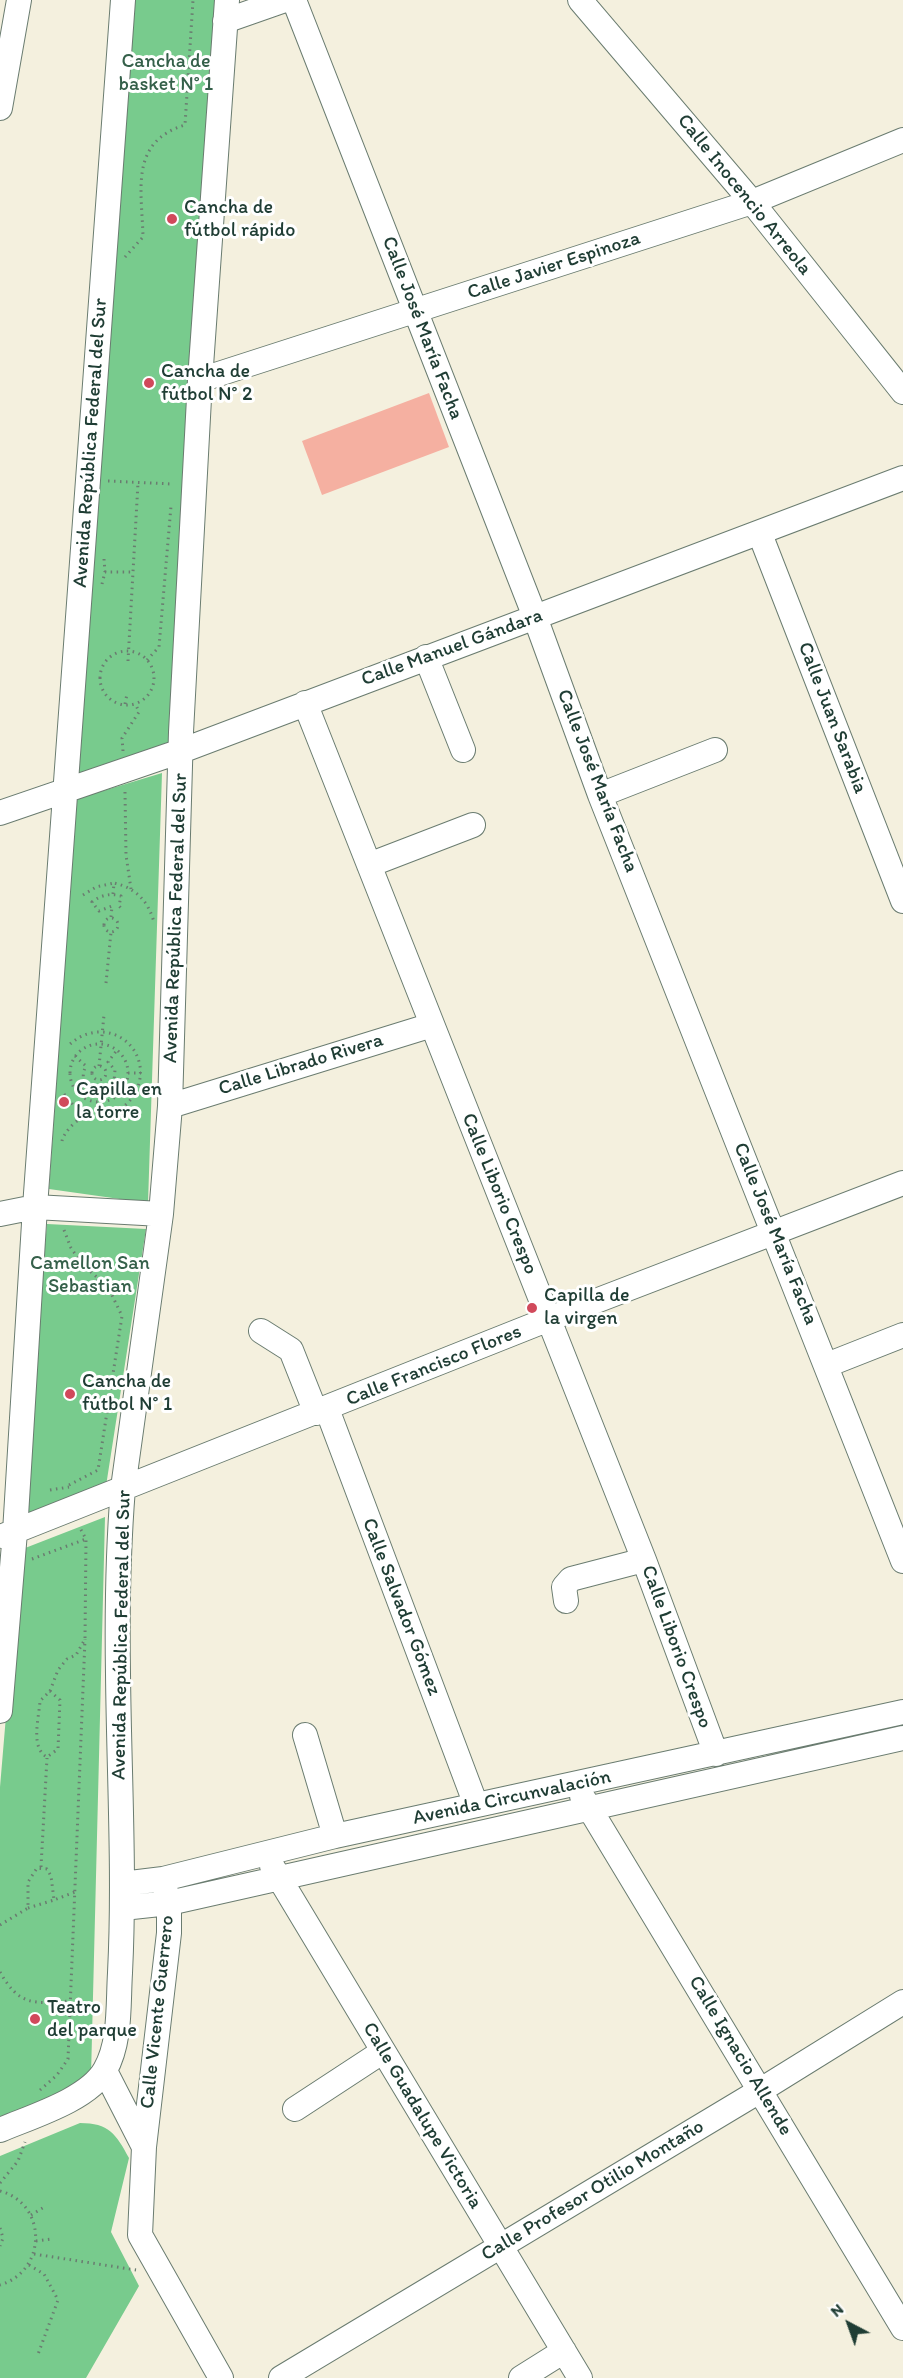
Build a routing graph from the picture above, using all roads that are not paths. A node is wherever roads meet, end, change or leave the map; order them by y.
1 (19, 0) edge
2 (123, 0) edge
3 (285, 0) edge
4 (294, 0) edge
5 (580, 0) edge
6 (226, 10) edge
7 (0, 108) edge
8 (903, 140) edge
9 (752, 202) junction
10 (415, 310) junction
11 (200, 380) junction
12 (903, 392) edge
13 (903, 478) edge
14 (760, 534) junction
15 (535, 617) junction
16 (426, 657) junction
17 (305, 703) junction
18 (463, 750) dead end
19 (715, 750) dead end
20 (181, 751) junction
21 (65, 789) junction
22 (600, 795) junction
23 (0, 813) edge
24 (473, 825) dead end
25 (369, 865) junction
26 (903, 901) edge
27 (432, 1025) junction
28 (170, 1106) junction
29 (903, 1184) edge
30 (35, 1207) junction
31 (0, 1214) edge
32 (160, 1214) junction
33 (774, 1232) junction
34 (549, 1319) junction
35 (261, 1331) dead end
36 (903, 1335) edge
37 (827, 1365) junction
38 (321, 1411) junction
39 (123, 1488) junction
40 (8, 1535) edge
41 (901, 1550) edge
42 (644, 1560) junction
43 (566, 1601) dead end
44 (0, 1712) edge
45 (903, 1712) edge
46 (305, 1735) dead end
47 (903, 1738) edge
48 (716, 1754) junction
49 (574, 1784) junction
50 (476, 1805) junction
51 (590, 1809) junction
52 (416, 1820) junction
53 (335, 1836) junction
54 (426, 1844) junction
55 (264, 1853) junction
56 (279, 1878) junction
57 (163, 1879) junction
58 (122, 1884) junction
59 (169, 1903) junction
60 (123, 1908) junction
61 (903, 2002) edge
62 (382, 2052) junction
63 (105, 2071) junction
64 (761, 2090) junction
65 (295, 2109) dead end
66 (0, 2130) edge
67 (144, 2147) junction
68 (501, 2246) junction
69 (903, 2328) edge
70 (564, 2351) junction
71 (221, 2378) edge
72 (281, 2378) edge
73 (521, 2378) edge
74 (580, 2378) edge

1 - 7 street
2 - 21 street, Avenida República Federal del Sur
3 - 6 street
4 - 10 street, Calle José María Facha
5 - 9 street, Calle Inocencio Arreola
6 - 11 street, Avenida República Federal del Sur
8 - 9 street, Calle Javier Espinoza
9 - 10 street, Calle Javier Espinoza
9 - 12 street, Calle Inocencio Arreola
10 - 11 street, Calle Javier Espinoza
10 - 15 street, Calle José María Facha
11 - 20 street, Avenida República Federal del Sur
13 - 14 street, Calle Manuel Gándara
14 - 15 street, Calle Manuel Gándara
14 - 26 street, Calle Juan Sarabia
15 - 16 street, Calle Manuel Gándara
15 - 22 street, Calle José María Facha
16 - 17 street, Calle Manuel Gándara
16 - 18 street
17 - 20 street, Calle Manuel Gándara
17 - 25 street, Calle Liborio Crespo
19 - 22 street
20 - 21 street, Calle Manuel Gándara
20 - 28 street, Avenida República Federal del Sur
21 - 23 street, Calle Manuel Gándara
21 - 30 street, Avenida República Federal del Sur
22 - 33 street, Calle José María Facha
24 - 25 street
25 - 27 street, Calle Liborio Crespo
27 - 28 street, Calle Librado Rivera
27 - 34 street, Calle Liborio Crespo
28 - 32 street, Avenida República Federal del Sur
29 - 33 street, Calle Francisco Flores
30 - 31 street
30 - 32 street
30 - 40 street, Avenida República Federal del Sur
32 - 39 street, Avenida República Federal del Sur
33 - 34 street, Calle Francisco Flores
33 - 37 street, Calle José María Facha
34 - 38 street, Calle Francisco Flores
34 - 42 street, Calle Liborio Crespo
35 - 38 street, Calle Salvador Gómez
36 - 37 street
37 - 41 street, Calle José María Facha
38 - 39 street, Calle Francisco Flores
38 - 50 street, Calle Salvador Gómez
39 - 40 street, Calle Francisco Flores
39 - 58 street, Avenida República Federal del Sur
40 - 44 street, Avenida República Federal del Sur
42 - 43 street
42 - 48 street, Calle Liborio Crespo
45 - 48 street, Avenida Circunvalación
46 - 53 street
47 - 51 street, Avenida Circunvalación
48 - 49 street, Avenida Circunvalación
49 - 50 street, Avenida Circunvalación
49 - 51 street, Calle Ignacio Allende
50 - 52 street, Avenida Circunvalación
51 - 54 street, Avenida Circunvalación
51 - 64 street, Calle Ignacio Allende
52 - 53 street, Avenida Circunvalación
52 - 54 street
53 - 55 street, Avenida Circunvalación
54 - 56 street, Avenida Circunvalación
55 - 56 street, Calle Guadalupe Victoria
55 - 57 street, Avenida Circunvalación
56 - 59 street, Avenida Circunvalación
56 - 62 street, Calle Guadalupe Victoria
57 - 58 street, Avenida Circunvalación
57 - 59 street, Calle Vicente Guerrero
58 - 60 street, Avenida República Federal del Sur
59 - 60 street, Avenida Circunvalación
59 - 67 street, Calle Vicente Guerrero
60 - 63 street, Avenida República Federal del Sur
61 - 64 street, Calle Profesor Otilio Montaño
62 - 65 street
62 - 68 street, Calle Guadalupe Victoria
63 - 66 street
63 - 67 street, Calle Vicente Guerrero
64 - 68 street, Calle Profesor Otilio Montaño
64 - 69 street, Calle Ignacio Allende
67 - 71 street, Calle Vicente Guerrero
68 - 70 street, Calle Guadalupe Victoria
68 - 72 street, Calle Profesor Otilio Montaño
70 - 73 street
70 - 74 street, Calle Guadalupe Victoria

